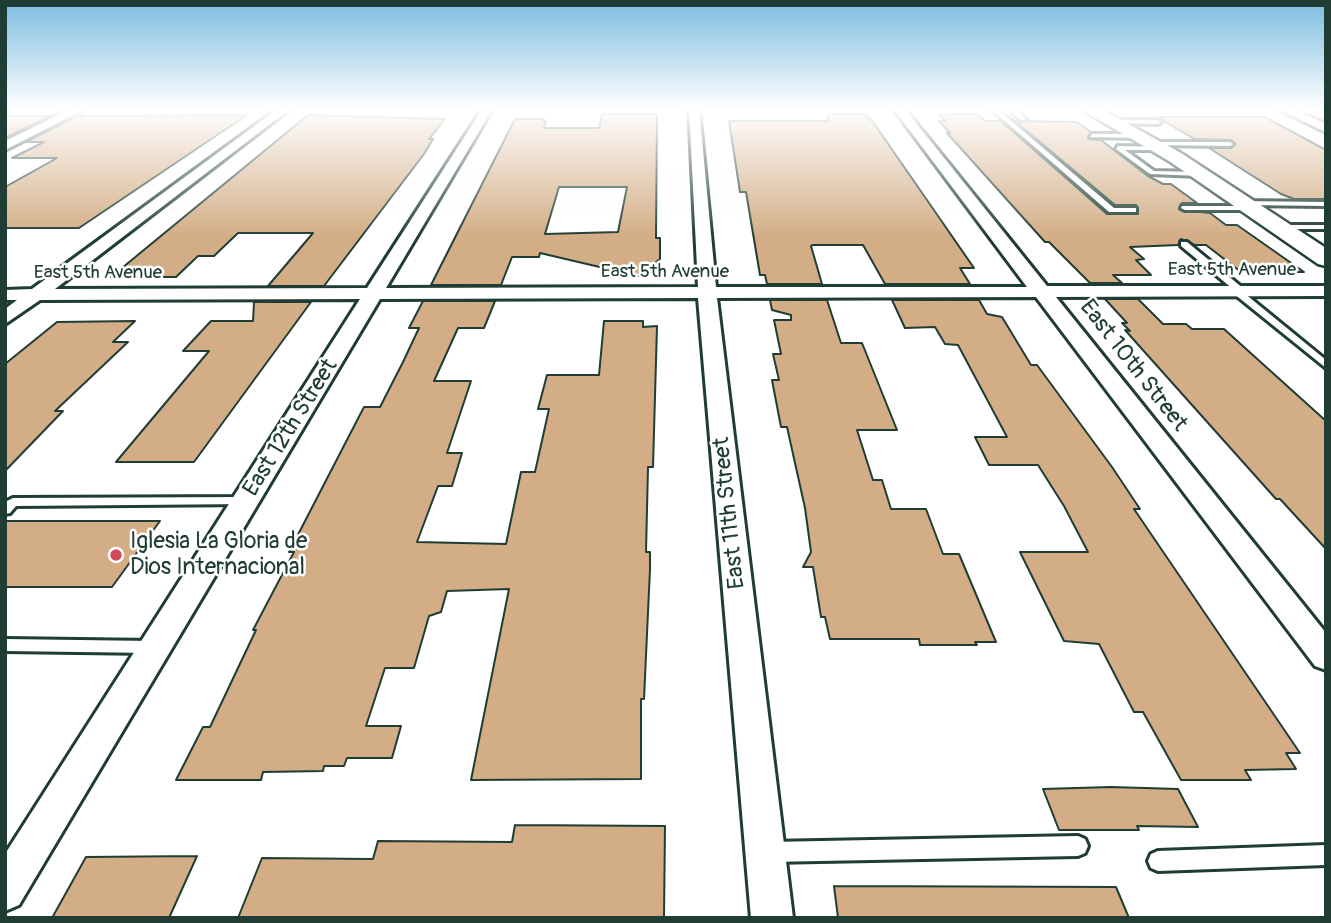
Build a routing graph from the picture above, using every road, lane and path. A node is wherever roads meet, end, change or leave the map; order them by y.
1 (228, 151) edge
2 (461, 151) edge
3 (697, 151) edge
4 (931, 151) edge
5 (1044, 151) edge
6 (1122, 151) edge
7 (1165, 151) edge
8 (1200, 174) junction
9 (1326, 204) edge
10 (1247, 205) junction
11 (1185, 208) dead end
12 (1133, 210) dead end
13 (1278, 227) junction
14 (1326, 227) edge
15 (1184, 244) dead end
16 (1326, 259) edge
17 (1326, 290) edge
18 (1239, 291) junction
19 (1041, 292) junction
20 (374, 293) junction
21 (707, 293) junction
22 (5, 295) edge
23 (36, 295) junction
24 (5, 318) edge
25 (1326, 365) edge
26 (246, 501) junction
27 (5, 510) edge
28 (1319, 639) edge
29 (5, 645) edge
30 (156, 647) junction
31 (1326, 657) edge
32 (1078, 846) dead end
33 (765, 852) junction
34 (1326, 855) edge
35 (1158, 861) dead end
36 (5, 891) edge
37 (772, 918) edge

1 - 23 street
2 - 20 street, East 12th Street
3 - 21 street, East 11th Street
4 - 19 street, East 10th Street
5 - 12 lane
6 - 8 lane
7 - 8 main road
8 - 10 main road
9 - 10 lane
10 - 11 lane
10 - 13 main road
13 - 14 lane
13 - 16 main road
15 - 18 lane
17 - 18 street, East 5th Avenue
18 - 19 street, East 5th Avenue
18 - 25 lane
19 - 21 street, East 5th Avenue
19 - 28 street, East 10th Street
20 - 21 street, East 5th Avenue
20 - 23 street, East 5th Avenue
20 - 26 street, East 12th Street
21 - 33 street, East 11th Street
22 - 23 street, East 5th Avenue
23 - 24 street
26 - 27 lane
26 - 30 street, East 12th Street
28 - 31 street, East 10th Street
29 - 30 lane
30 - 36 street, East 12th Street
32 - 33 lane
33 - 37 street, East 11th Street
34 - 35 lane

